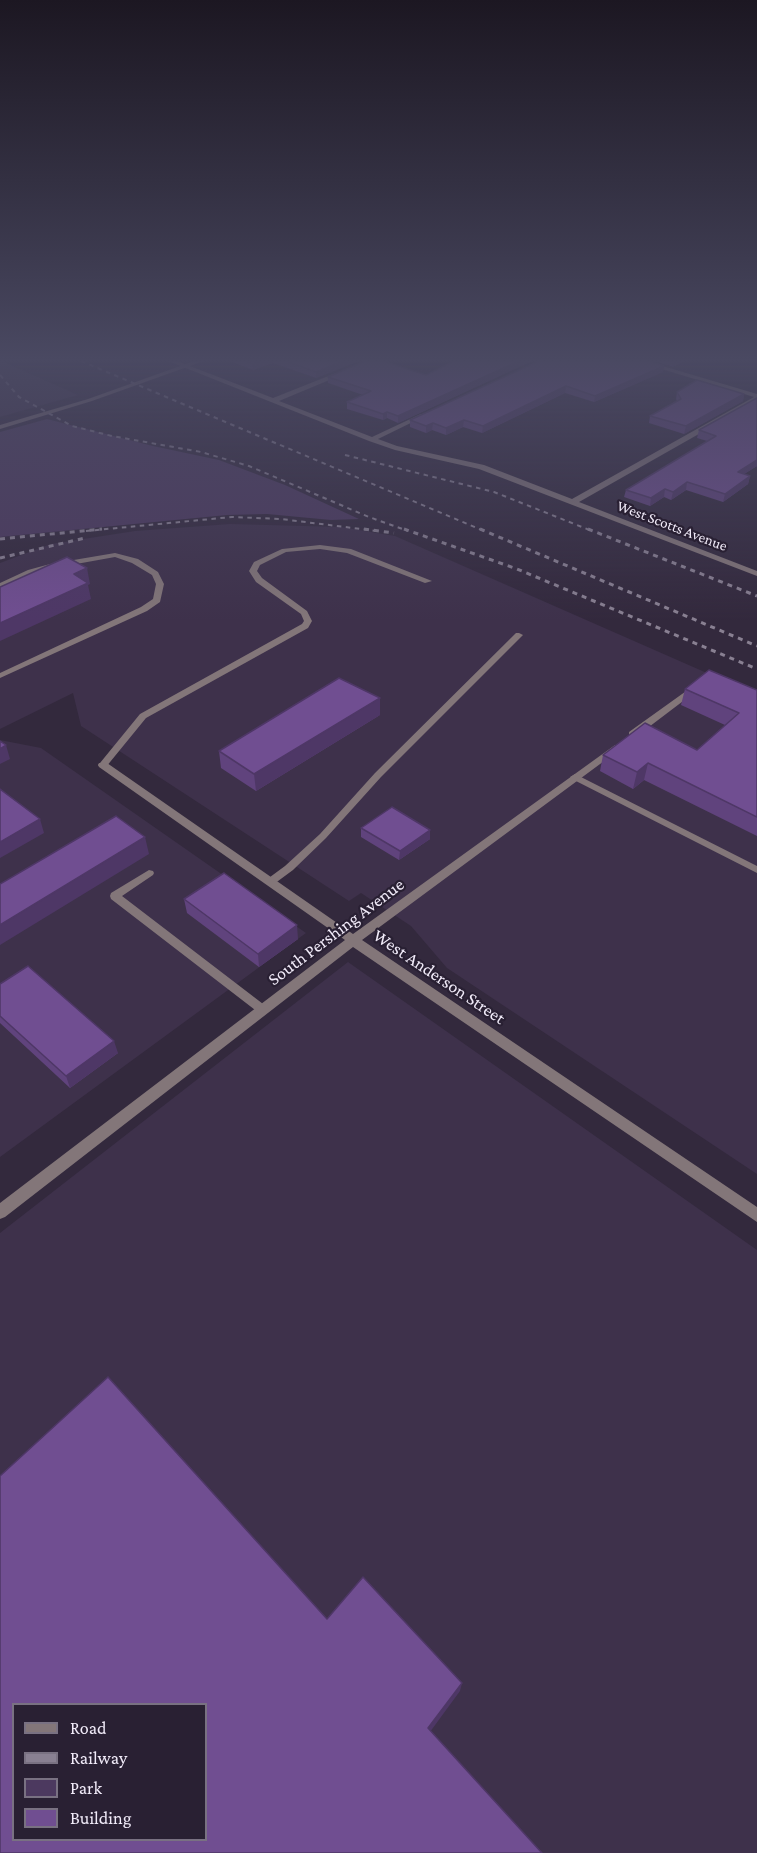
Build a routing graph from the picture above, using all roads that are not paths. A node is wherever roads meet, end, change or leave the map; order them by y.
1 (395, 447) edge
2 (669, 447) edge
3 (573, 502) junction
4 (757, 574) edge
5 (428, 581) dead end
6 (0, 586) edge
7 (519, 635) dead end
8 (0, 676) edge
9 (697, 686) edge
10 (103, 765) joint
11 (576, 777) junction
12 (757, 870) edge
13 (149, 873) dead end
14 (270, 882) junction
15 (354, 941) junction
16 (263, 1010) junction
17 (0, 1212) edge
18 (757, 1215) edge

1 - 3 street, West Scotts Avenue
2 - 3 street
3 - 4 street, West Scotts Avenue
5 - 10 lane
6 - 8 lane
7 - 14 lane
9 - 11 street, South Pershing Avenue
10 - 14 street, West Anderson Street
11 - 12 lane
11 - 15 street, South Pershing Avenue
13 - 16 lane
14 - 15 street, West Anderson Street
15 - 16 street, South Pershing Avenue
15 - 18 street, West Anderson Street
16 - 17 street, South Pershing Avenue

